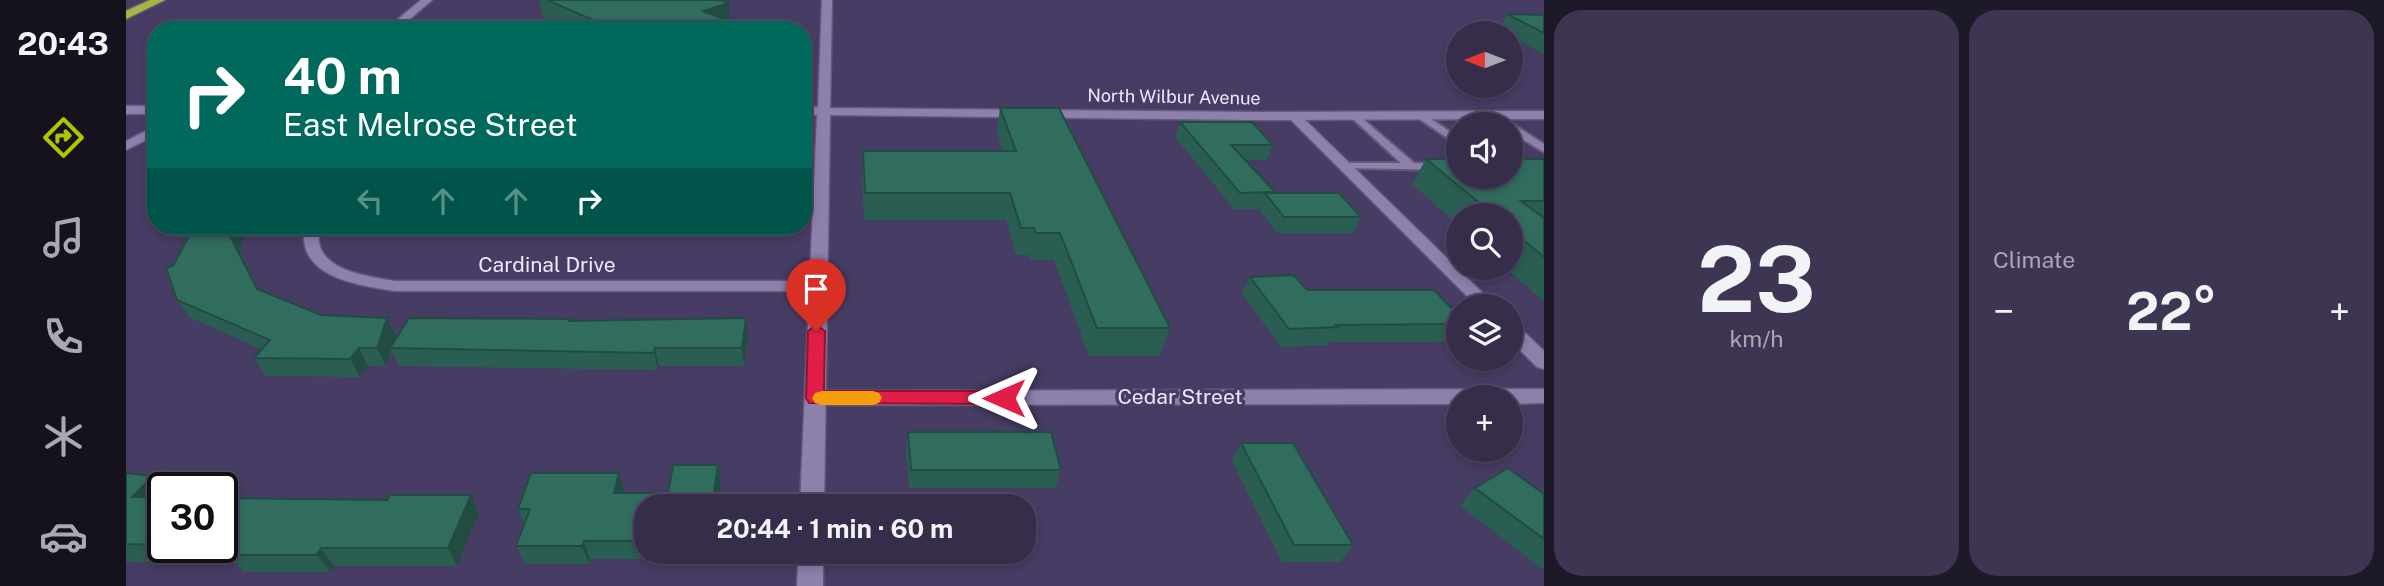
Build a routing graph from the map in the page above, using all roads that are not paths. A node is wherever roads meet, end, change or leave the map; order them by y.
1 (159, 0) edge
2 (427, 0) edge
3 (827, 0) edge
4 (126, 15) edge
5 (401, 21) edge
6 (126, 110) edge
7 (147, 110) edge
8 (812, 111) edge
9 (824, 111) junction
10 (1523, 115) edge
11 (1544, 115) edge
12 (1294, 116) junction
13 (1356, 116) junction
14 (1422, 116) junction
15 (1446, 116) edge
16 (1446, 133) edge
17 (147, 134) edge
18 (1523, 135) edge
19 (126, 145) edge
20 (1544, 149) edge
21 (1345, 166) junction
22 (1412, 167) junction
23 (1446, 167) edge
24 (313, 235) edge
25 (817, 286) junction
26 (1475, 294) edge
27 (1523, 342) edge
28 (1544, 362) edge
29 (1544, 396) edge
30 (815, 398) junction
31 (812, 494) edge
32 (811, 564) edge
33 (810, 586) edge

1 - 4 highway
2 - 5 street
3 - 9 street
6 - 7 street
8 - 9 street, North Wilbur Avenue
9 - 12 street, North Wilbur Avenue
9 - 25 street
10 - 11 street, North Wilbur Avenue
12 - 13 street, North Wilbur Avenue
12 - 21 street
13 - 14 street, North Wilbur Avenue
13 - 22 lane
14 - 15 street, North Wilbur Avenue
14 - 16 lane
17 - 19 street
18 - 20 lane
21 - 22 lane
21 - 26 street
22 - 23 lane
24 - 25 street, Cardinal Drive
25 - 30 street
27 - 28 street
29 - 30 street, Cedar Street
30 - 31 street
32 - 33 street

